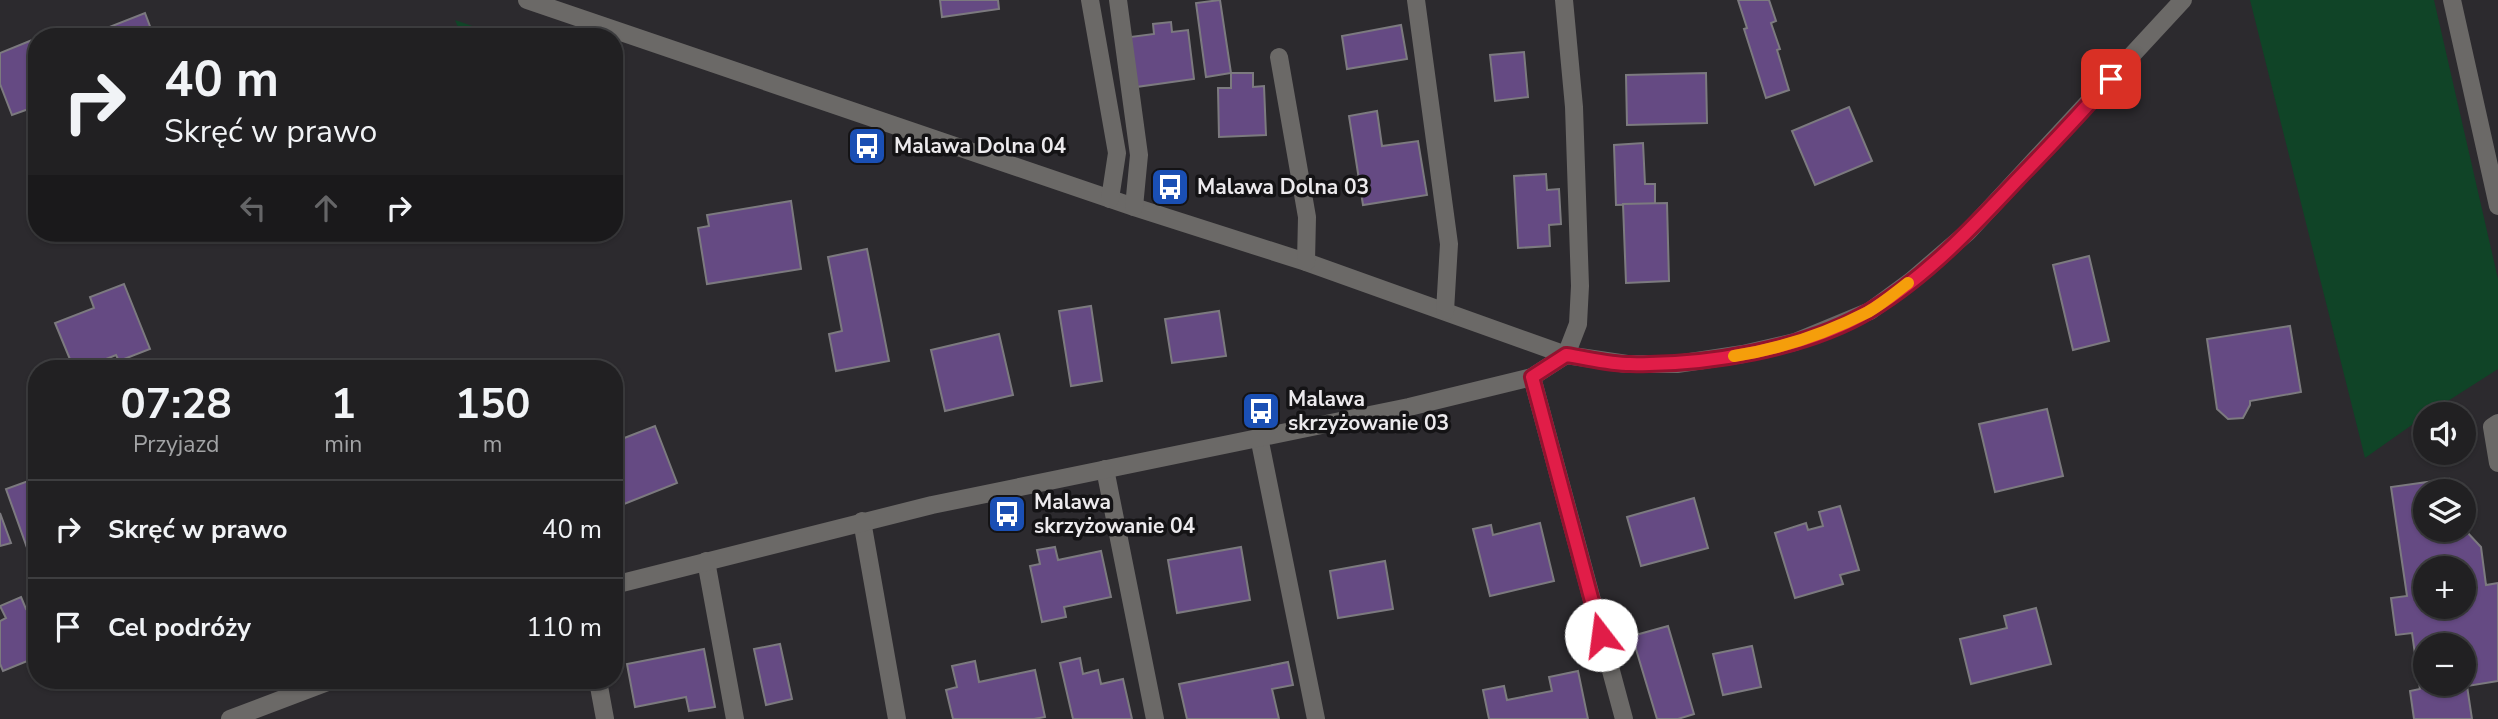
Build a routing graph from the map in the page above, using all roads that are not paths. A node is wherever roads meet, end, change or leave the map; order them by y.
1 (527, 0) edge
2 (1090, 0) edge
3 (1118, 0) edge
4 (1416, 0) edge
5 (1564, 0) edge
6 (2183, 0) edge
7 (2452, 0) edge
8 (609, 28) edge
9 (623, 33) edge
10 (1279, 57) dead end
11 (1110, 199) junction
12 (2498, 206) edge
13 (1133, 207) junction
14 (1306, 262) junction
15 (1446, 311) junction
16 (1566, 355) junction
17 (1532, 377) junction
18 (2498, 423) edge
19 (1259, 437) junction
20 (2498, 463) edge
21 (1105, 468) junction
22 (862, 521) junction
23 (706, 561) junction
24 (623, 583) edge
25 (316, 689) edge
26 (599, 689) edge
27 (278, 711) edge
28 (230, 719) edge
29 (605, 719) edge
30 (736, 719) edge
31 (897, 719) edge
32 (1155, 719) edge
33 (1316, 719) edge
34 (1624, 719) edge

1 - 8 street
2 - 11 street
3 - 13 street
4 - 15 street
5 - 16 street
6 - 16 street
7 - 12 street
9 - 11 street
10 - 14 street
11 - 13 street
13 - 14 street
14 - 15 street
15 - 16 street
16 - 17 street
17 - 19 street
17 - 34 street
18 - 20 street
19 - 21 street
19 - 33 street
21 - 22 street
21 - 32 street
22 - 23 street
22 - 31 street
23 - 24 street
23 - 30 street
25 - 27 street
26 - 29 street
27 - 28 street

